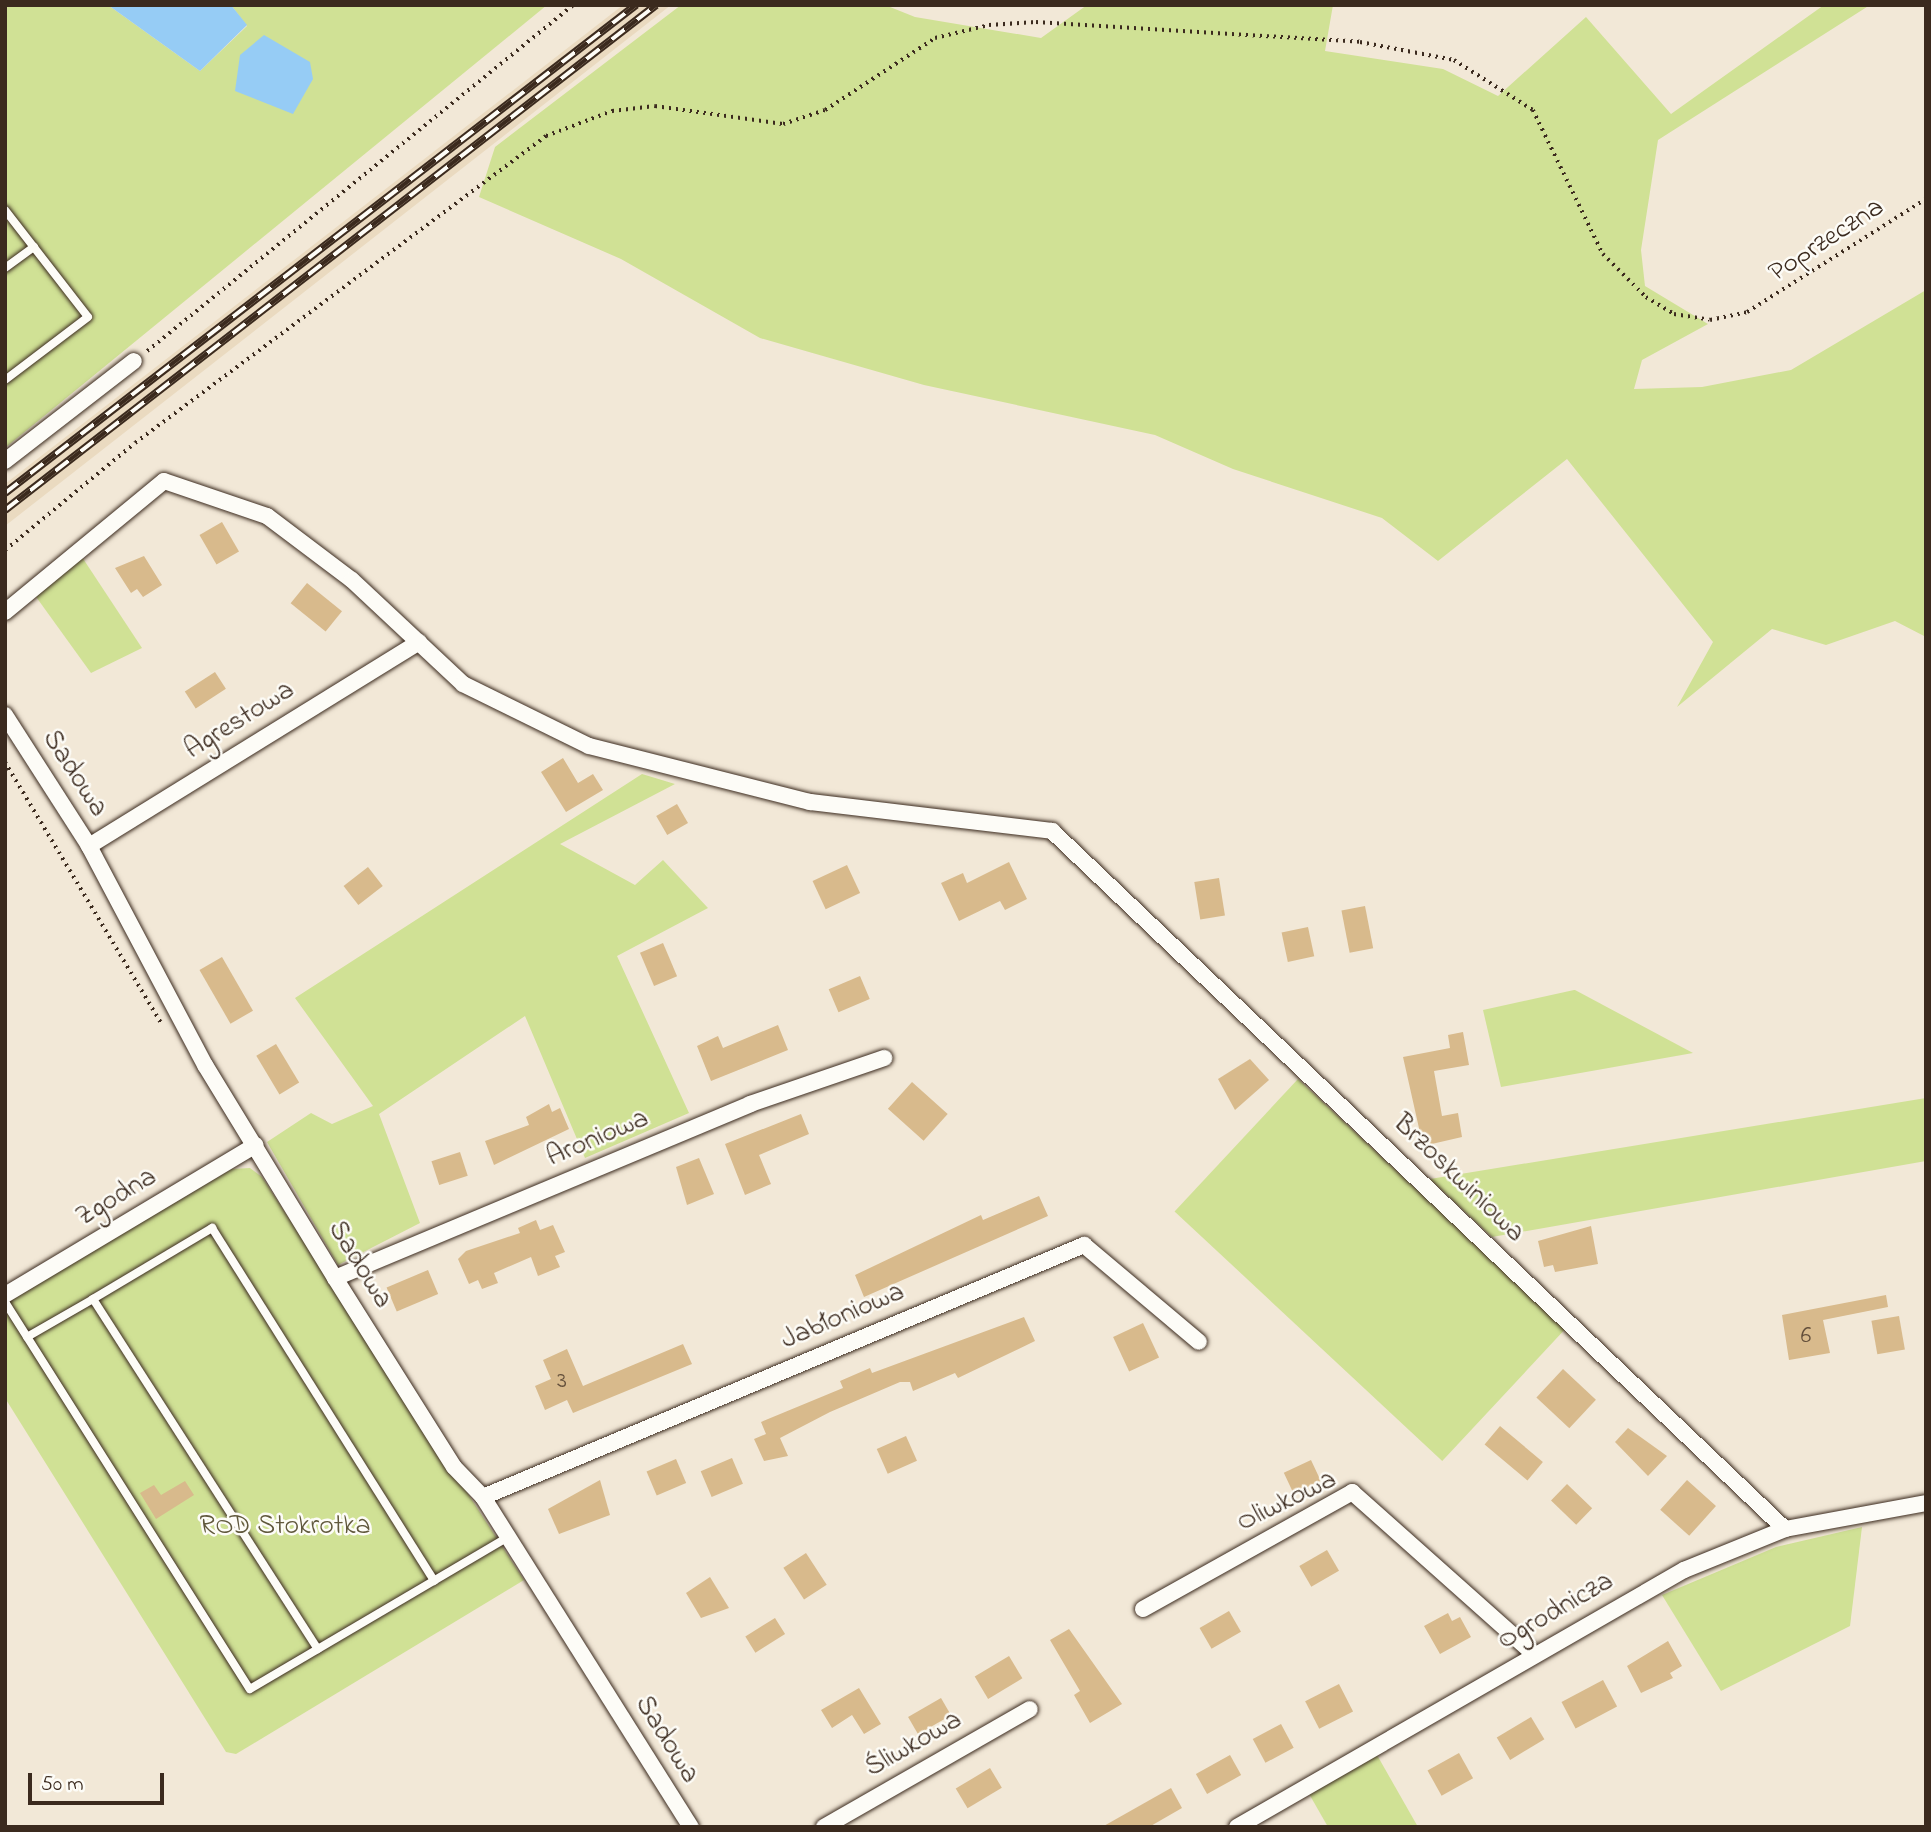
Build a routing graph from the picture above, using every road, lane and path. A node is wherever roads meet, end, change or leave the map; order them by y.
1 (573, 5) edge
2 (1926, 199) edge
3 (5, 210) edge
4 (34, 247) junction
5 (5, 268) edge
6 (134, 361) joint
7 (5, 380) edge
8 (5, 461) edge
9 (5, 550) edge
10 (5, 612) edge
11 (419, 642) junction
12 (5, 715) edge
13 (5, 762) edge
14 (89, 846) junction
15 (165, 1029) dead end
16 (884, 1058) dead end
17 (256, 1145) junction
18 (335, 1278) junction
19 (5, 1295) edge
20 (93, 1299) junction
21 (5, 1303) edge
22 (27, 1337) junction
23 (1199, 1342) dead end
24 (482, 1497) junction
25 (1926, 1503) edge
26 (1785, 1529) junction
27 (508, 1537) junction
28 (434, 1581) junction
29 (1143, 1608) dead end
30 (318, 1649) junction
31 (1534, 1654) junction
32 (1030, 1709) dead end
33 (691, 1827) edge
34 (824, 1827) edge
35 (1237, 1827) edge

1 - 6 path
2 - 9 path, Poprzeczna
3 - 4 lane
4 - 5 lane
4 - 7 lane
6 - 8 street
10 - 11 street, Brzoskwiniowa
11 - 14 street, Agrestowa
11 - 26 street, Brzoskwiniowa
12 - 14 street, Sadowa
13 - 15 path
14 - 17 street, Sadowa
16 - 18 street, Aroniowa
17 - 18 street, Sadowa
17 - 19 street, Zgodna
18 - 24 street, Sadowa
20 - 22 lane
20 - 28 lane
20 - 30 lane
21 - 22 lane
22 - 30 lane
23 - 24 street, Jabłoniowa
24 - 27 street, Sadowa
25 - 26 street, Ogrodnicza
26 - 31 street, Ogrodnicza
27 - 28 lane
27 - 33 street, Sadowa
28 - 30 lane
29 - 31 street, Oliwkowa
31 - 35 street, Ogrodnicza
32 - 34 street, Śliwkowa

